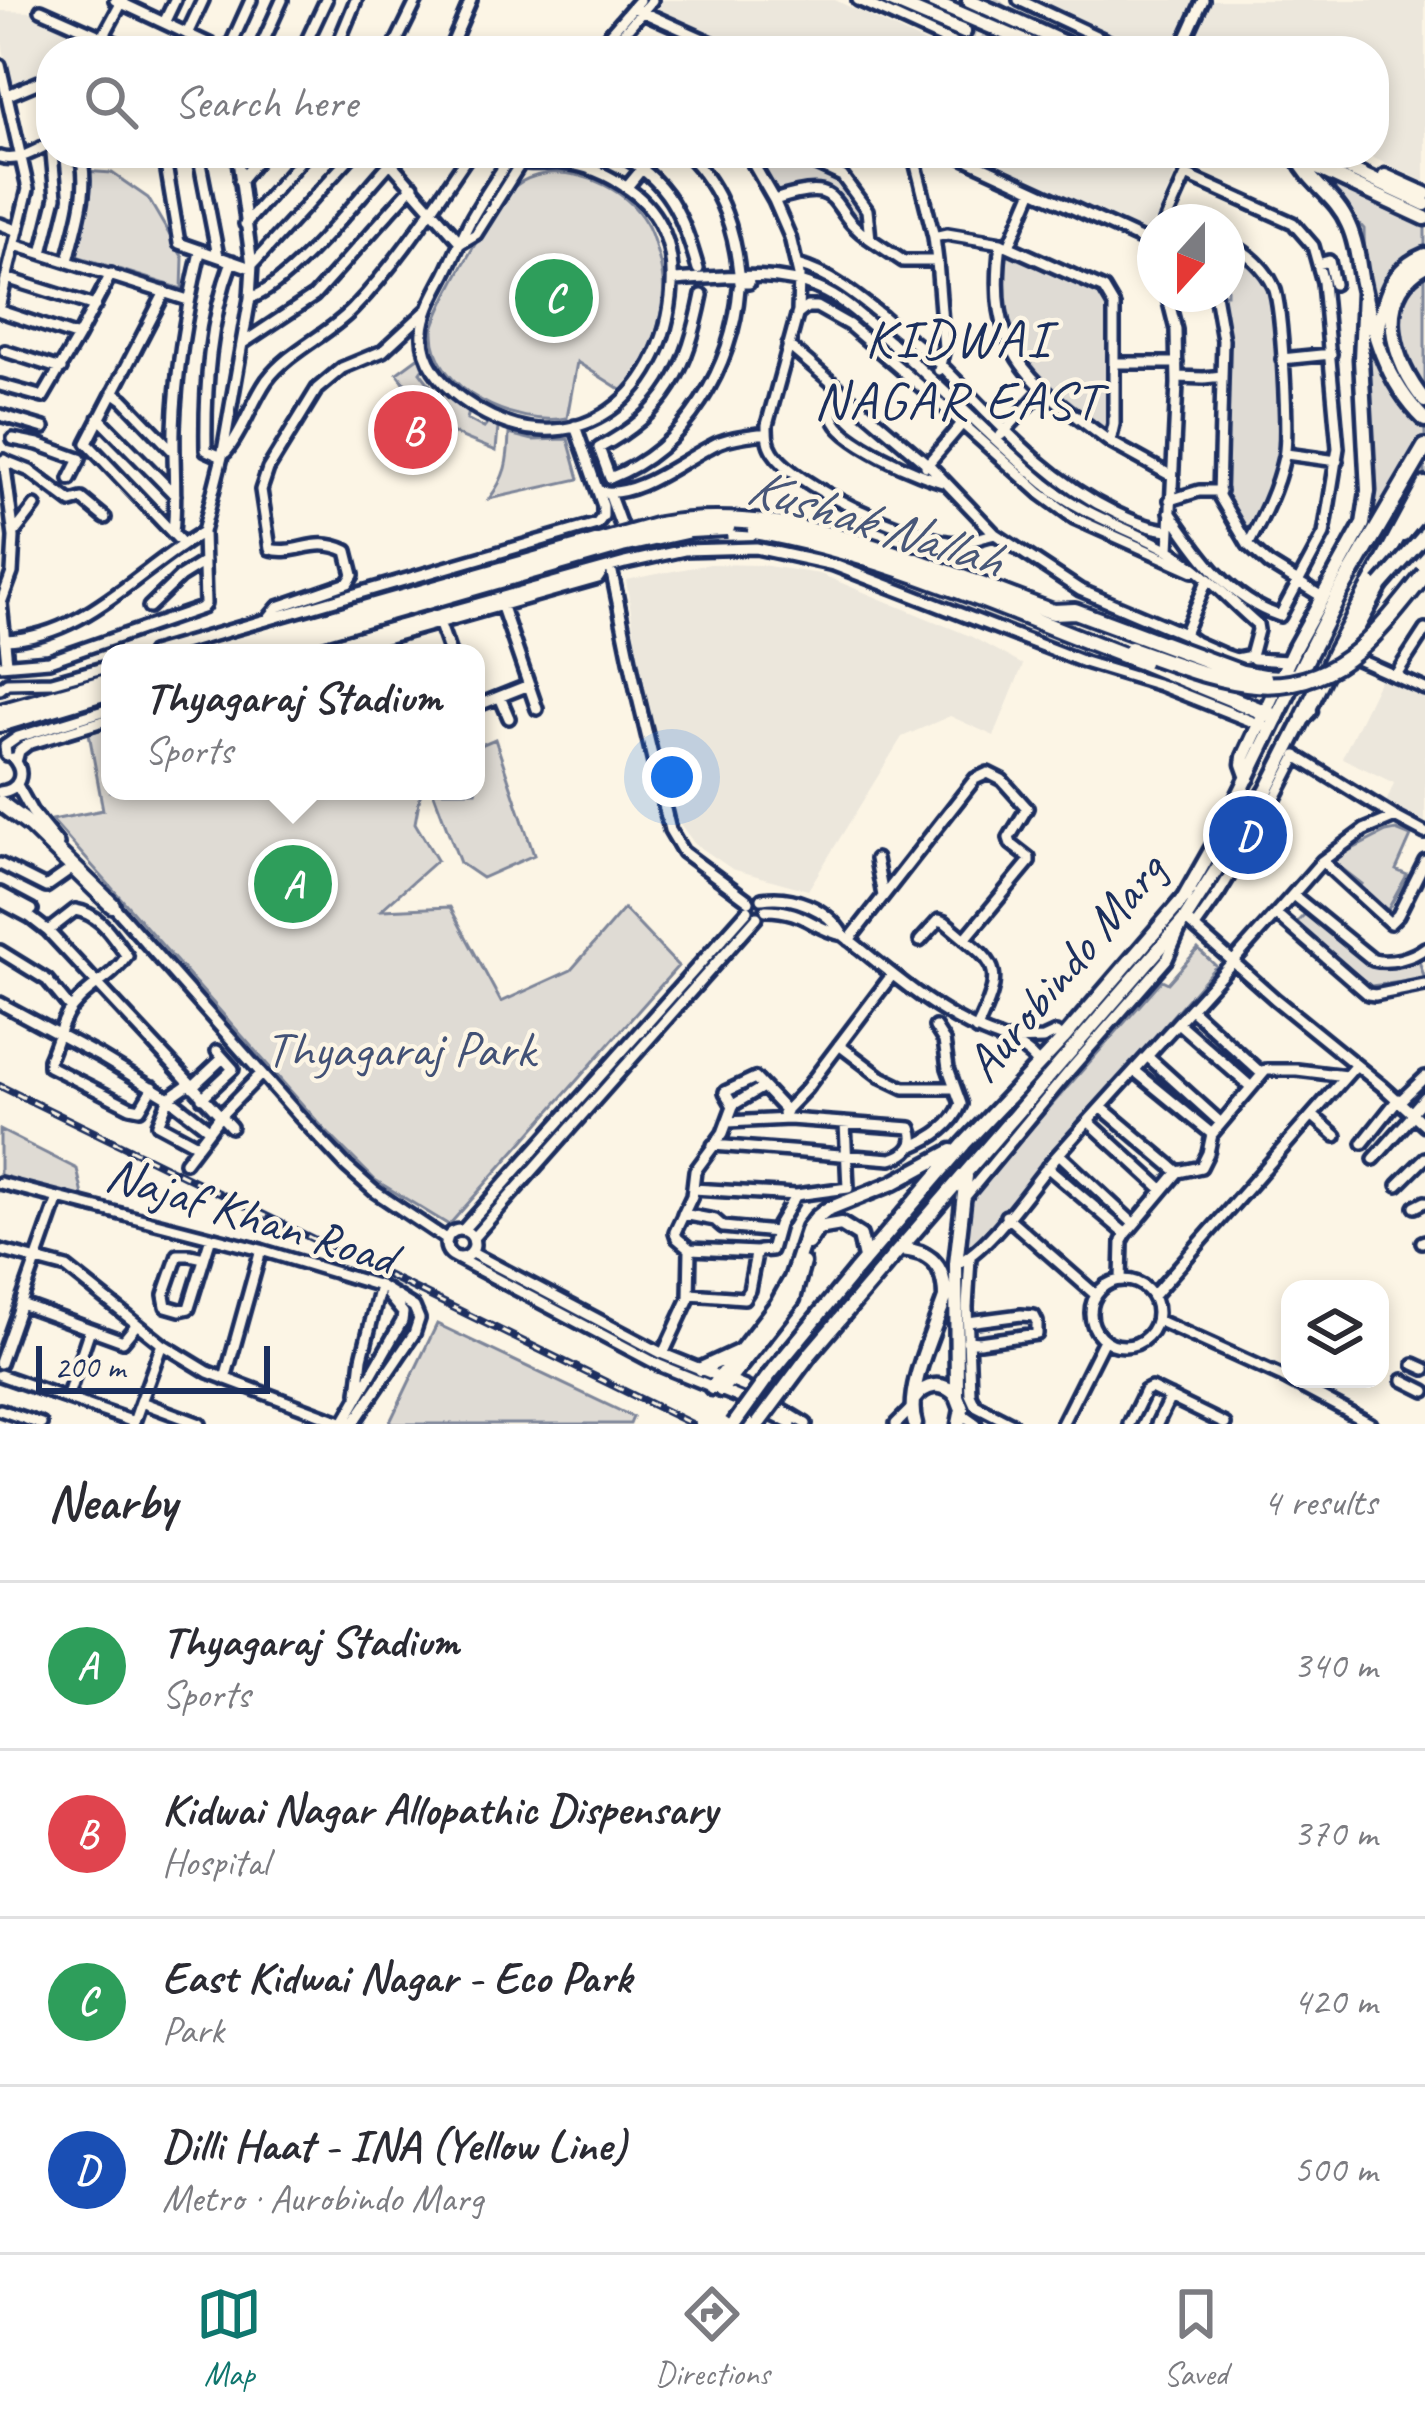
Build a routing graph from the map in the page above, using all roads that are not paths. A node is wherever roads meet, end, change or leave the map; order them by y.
1 (175, 0) edge
2 (203, 0) edge
3 (251, 0) edge
4 (282, 0) edge
5 (326, 0) edge
6 (356, 0) edge
7 (417, 0) edge
8 (471, 0) edge
9 (652, 0) edge
10 (858, 0) edge
11 (889, 0) edge
12 (929, 0) edge
13 (968, 0) edge
14 (1018, 0) edge
15 (1203, 0) edge
16 (120, 1) edge
17 (639, 7) edge
18 (41, 10) dead end
19 (164, 23) junction
20 (964, 32) tunnel mouth
21 (188, 34) junction
22 (101, 36) edge
23 (103, 36) edge
24 (192, 36) edge
25 (233, 36) edge
26 (266, 36) edge
27 (309, 36) edge
28 (340, 36) edge
29 (399, 36) edge
30 (455, 36) edge
31 (610, 36) edge
32 (619, 36) edge
33 (699, 36) edge
34 (937, 36) edge
35 (1012, 36) edge
36 (1048, 36) edge
37 (1096, 36) edge
38 (1188, 36) edge
39 (0, 65) edge
40 (36, 86) edge
41 (8, 95) junction
42 (36, 152) edge
43 (20, 157) junction
44 (0, 158) edge
45 (53, 168) edge
46 (83, 168) edge
47 (166, 168) edge
48 (201, 168) edge
49 (239, 168) edge
50 (251, 168) edge
51 (295, 168) edge
52 (340, 168) edge
53 (391, 168) edge
54 (400, 168) edge
55 (460, 168) edge
56 (504, 168) edge
57 (518, 168) edge
58 (587, 168) edge
59 (643, 168) joint
60 (698, 168) edge
61 (756, 168) edge
62 (825, 168) edge
63 (917, 168) edge
64 (986, 168) edge
65 (1302, 168) edge
66 (1318, 168) edge
67 (1348, 168) edge
68 (1368, 168) edge
69 (919, 177) junction
70 (240, 181) junction
71 (413, 186) junction
72 (627, 187) junction
73 (1034, 190) junction
74 (1425, 194) edge
75 (929, 198) dead end
76 (774, 200) junction
77 (1173, 204) edge
78 (1425, 204) edge
79 (433, 211) junction
80 (1425, 218) edge
81 (0, 224) edge
82 (245, 224) junction
83 (18, 232) junction
84 (1137, 232) edge
85 (934, 237) junction
86 (870, 239) junction
87 (461, 243) junction
88 (15, 244) junction
89 (1005, 244) junction
90 (1245, 250) edge
91 (200, 252) junction
92 (42, 253) junction
93 (1425, 255) edge
94 (218, 256) junction
95 (5, 260) edge
96 (68, 261) junction
97 (232, 261) junction
98 (937, 261) junction
99 (1318, 264) junction
100 (797, 265) junction
101 (252, 266) junction
102 (1425, 266) edge
103 (698, 269) dead end
104 (111, 274) junction
105 (743, 277) junction
106 (7, 278) junction
107 (673, 280) junction
108 (799, 283) junction
109 (1334, 284) dead end
110 (165, 292) junction
111 (1364, 292) junction
112 (702, 295) dead end
113 (250, 298) junction
114 (188, 300) junction
115 (95, 306) junction
116 (0, 308) edge
117 (428, 309) junction
118 (1172, 312) edge
119 (1218, 312) edge
120 (797, 315) junction
121 (78, 337) junction
122 (1376, 340) junction
123 (243, 343) junction
124 (788, 345) junction
125 (667, 348) junction
126 (5, 350) dead end
127 (1330, 354) junction
128 (1389, 354) junction
129 (686, 355) junction
130 (1282, 359) junction
131 (1114, 363) junction
132 (1177, 363) junction
133 (941, 366) junction
134 (61, 369) junction
135 (1177, 376) junction
136 (1222, 376) junction
137 (935, 381) junction
138 (0, 385) edge
139 (1044, 389) junction
140 (840, 390) junction
141 (113, 392) junction
142 (1425, 401) edge
143 (0, 415) edge
144 (99, 418) junction
145 (966, 418) junction
146 (1425, 420) edge
147 (575, 426) junction
148 (44, 428) dead end
149 (766, 433) junction
150 (1001, 435) junction
151 (13, 439) dead end
152 (1110, 442) junction
153 (87, 443) junction
154 (1425, 447) edge
155 (174, 452) junction
156 (1286, 454) junction
157 (222, 457) junction
158 (2, 459) edge
159 (80, 459) junction
160 (1337, 461) junction
161 (928, 464) junction
162 (919, 474) junction
163 (1170, 476) junction
164 (70, 479) dead end
165 (946, 483) junction
166 (1425, 485) edge
167 (1220, 491) junction
168 (604, 492) junction
169 (176, 495) junction
170 (1337, 499) dead end
171 (35, 506) dead end
172 (1170, 506) junction
173 (1425, 508) edge
174 (1328, 514) junction
175 (105, 518) dead end
176 (1168, 530) junction
177 (202, 532) junction
178 (14, 533) junction
179 (173, 533) junction
180 (994, 534) junction
181 (1425, 535) edge
182 (183, 544) junction
183 (1248, 545) junction
184 (1391, 549) junction
185 (1168, 550) junction
186 (637, 560) junction
187 (203, 562) junction
188 (607, 569) junction
189 (1197, 572) junction
190 (1425, 574) edge
191 (1207, 581) junction
192 (1296, 586) junction
193 (500, 600) junction
194 (1328, 603) junction
195 (149, 608) dead end
196 (268, 619) junction
197 (439, 622) junction
198 (1045, 625) junction
199 (1425, 630) edge
200 (1184, 634) junction
201 (2, 635) edge
202 (183, 644) edge
203 (241, 644) edge
204 (277, 644) edge
205 (335, 644) edge
206 (363, 644) edge
207 (447, 644) edge
208 (1344, 653) junction
209 (1251, 656) junction
210 (4, 664) edge
211 (101, 668) edge
212 (1293, 668) junction
213 (1395, 676) junction
214 (1281, 678) junction
215 (101, 684) edge
216 (529, 686) junction
217 (1425, 689) edge
218 (0, 692) edge
219 (101, 695) edge
220 (500, 697) junction
221 (485, 703) edge
222 (538, 710) dead end
223 (0, 712) edge
224 (101, 712) edge
225 (1304, 717) junction
226 (509, 718) dead end
227 (1268, 721) junction
228 (101, 722) edge
229 (8, 731) edge
230 (10, 756) edge
231 (1297, 756) junction
232 (1280, 762) junction
233 (17, 785) junction
234 (0, 792) edge
235 (0, 803) edge
236 (1394, 818) junction
237 (1425, 833) edge
238 (876, 860) dead end
239 (1322, 861) junction
240 (1425, 861) edge
241 (4, 866) edge
242 (73, 867) junction
243 (0, 894) edge
244 (1293, 895) junction
245 (883, 896) junction
246 (112, 905) junction
247 (756, 907) junction
248 (32, 910) dead end
249 (1276, 914) junction
250 (1190, 923) junction
251 (131, 926) junction
252 (48, 931) junction
253 (846, 938) junction
254 (964, 939) junction
255 (116, 941) junction
256 (920, 941) dead end
257 (4, 953) edge
258 (1424, 953) edge
259 (1233, 962) junction
260 (0, 968) edge
261 (892, 975) junction
262 (97, 984) junction
263 (1425, 985) edge
264 (0, 1003) edge
265 (70, 1008) junction
266 (1194, 1012) junction
267 (1181, 1026) junction
268 (935, 1027) dead end
269 (976, 1030) junction
270 (60, 1035) junction
271 (1060, 1036) junction
272 (1008, 1040) junction
273 (839, 1045) junction
274 (1073, 1058) junction
275 (1153, 1061) junction
276 (1039, 1065) junction
277 (1356, 1065) junction
278 (1135, 1071) junction
279 (260, 1073) junction
280 (1262, 1073) junction
281 (1346, 1076) junction
282 (1425, 1077) edge
283 (1146, 1080) junction
284 (191, 1085) junction
285 (153, 1087) junction
286 (955, 1088) junction
287 (1251, 1088) junction
288 (1425, 1097) edge
289 (169, 1098) junction
290 (202, 1098) junction
291 (1399, 1100) junction
292 (183, 1109) junction
293 (1106, 1110) junction
294 (785, 1111) junction
295 (1389, 1111) junction
296 (1413, 1113) junction
297 (1312, 1115) junction
298 (220, 1116) junction
299 (195, 1118) junction
300 (773, 1118) junction
301 (728, 1122) junction
302 (845, 1123) junction
303 (1221, 1123) junction
304 (1404, 1124) junction
305 (1093, 1125) junction
306 (1425, 1125) edge
307 (231, 1127) dead end
308 (209, 1129) junction
309 (177, 1134) junction
310 (1212, 1134) junction
311 (1336, 1136) dead end
312 (1363, 1143) dead end
313 (964, 1144) junction
314 (197, 1145) junction
315 (712, 1145) junction
316 (913, 1146) junction
317 (1059, 1154) junction
318 (846, 1156) junction
319 (1425, 1158) edge
320 (1374, 1159) dead end
321 (185, 1162) dead end
322 (1069, 1163) junction
323 (1047, 1167) junction
324 (1178, 1172) junction
325 (967, 1174) junction
326 (1059, 1176) junction
327 (0, 1183) edge
328 (1398, 1186) dead end
329 (693, 1190) junction
330 (1163, 1190) junction
331 (796, 1195) junction
332 (58, 1198) junction
333 (963, 1200) junction
334 (683, 1214) junction
335 (1006, 1216) junction
336 (1134, 1223) junction
337 (776, 1232) junction
338 (468, 1234) junction
339 (1126, 1234) junction
340 (211, 1237) junction
341 (447, 1240) junction
342 (690, 1249) junction
343 (0, 1250) edge
344 (261, 1250) junction
345 (757, 1252) junction
346 (472, 1253) junction
347 (895, 1254) junction
348 (455, 1257) junction
349 (204, 1258) junction
350 (970, 1258) junction
351 (37, 1260) junction
352 (956, 1264) junction
353 (860, 1265) junction
354 (1121, 1280) junction
355 (380, 1286) junction
356 (1096, 1295) junction
357 (689, 1296) junction
358 (1153, 1296) junction
359 (21, 1304) junction
360 (939, 1317) junction
361 (962, 1320) junction
362 (1157, 1320) junction
363 (136, 1324) junction
364 (90, 1329) junction
365 (963, 1340) junction
366 (1104, 1340) junction
367 (162, 1343) junction
368 (3, 1348) edge
369 (742, 1349) junction
370 (663, 1354) junction
371 (0, 1363) edge
372 (701, 1369) junction
373 (0, 1375) edge
374 (224, 1379) junction
375 (1403, 1380) dead end
376 (721, 1384) junction
377 (1425, 1391) edge
378 (957, 1396) junction
379 (1170, 1397) junction
380 (68, 1398) junction
381 (357, 1400) junction
382 (141, 1402) junction
383 (912, 1404) junction
384 (0, 1410) edge
385 (960, 1419) edge
386 (1207, 1420) edge
387 (134, 1423) edge
388 (40, 1424) edge
389 (200, 1424) edge
390 (347, 1424) edge
391 (734, 1424) edge
392 (758, 1424) edge
393 (791, 1424) edge
394 (806, 1424) edge
395 (896, 1424) edge
396 (915, 1424) edge
397 (976, 1424) edge
398 (1012, 1424) edge
399 (1062, 1424) edge
400 (1129, 1424) edge
401 (1157, 1424) edge
402 (1226, 1424) edge
403 (1371, 1424) edge

1 - 19 street
2 - 21 street
3 - 25 street
4 - 26 street
5 - 27 street
6 - 28 street
7 - 29 street
8 - 30 street
9 - 17 street
10 - 34 street
11 - 20 main road
12 - 35 main road
13 - 36 main road
14 - 37 street
15 - 38 street
16 - 19 street
16 - 23 street
17 - 31 street
17 - 32 street
17 - 33 street
18 - 22 street
19 - 21 street
21 - 24 street
39 - 41 street
40 - 41 street
41 - 43 street
42 - 43 street
43 - 44 street
43 - 83 street
45 - 92 street
46 - 96 street
47 - 91 street
48 - 94 street
49 - 70 street
50 - 70 street
51 - 82 street
52 - 101 street
53 - 113 street
54 - 71 street
55 - 79 street
56 - 87 street
57 - 87 street
58 - 72 street
59 - 72 street
59 - 103 street
60 - 105 street
61 - 76 street
62 - 86 street
63 - 69 street
64 - 73 street
65 - 111 main road
66 - 80 main road
67 - 78 main road
68 - 74 main road
69 - 75 street
69 - 85 street
70 - 82 street
71 - 79 street
71 - 123 street
72 - 107 street
73 - 84 street
73 - 89 street
76 - 86 street
76 - 100 street
77 - 99 street
79 - 87 street
79 - 157 street
81 - 83 street
82 - 101 street
83 - 88 street
85 - 89 street
85 - 98 street
86 - 98 street
87 - 117 street
88 - 92 street
88 - 95 street
89 - 131 street
89 - 139 street
90 - 130 street
91 - 94 street
91 - 114 street
92 - 96 street
93 - 122 main road
94 - 97 street
95 - 106 street
96 - 104 street
97 - 101 street
97 - 157 street
98 - 133 street
99 - 109 street
99 - 127 street
100 - 108 street
100 - 133 street
101 - 113 street
102 - 128 main road
104 - 110 street
104 - 115 street
105 - 107 street
105 - 108 street
105 - 129 street
106 - 115 street
106 - 116 street
107 - 125 street
108 - 120 street
108 - 137 street
110 - 114 street
110 - 141 street
111 - 122 main road
111 - 194 main road
112 - 129 street
113 - 123 street
114 - 155 street
115 - 121 street
116 - 121 street
117 - 147 street
117 - 196 street
118 - 132 street
119 - 136 street
120 - 124 street
120 - 145 street
121 - 134 street
122 - 128 main road
123 - 157 street
124 - 140 street
124 - 149 street
125 - 129 street
125 - 147 street
126 - 134 street
127 - 130 street
127 - 160 street
128 - 142 main road
128 - 146 main road
130 - 156 street
131 - 132 street
131 - 152 street
132 - 135 street
133 - 137 street
133 - 150 street
134 - 138 street
135 - 136 street
135 - 163 street
136 - 167 street
137 - 145 street
139 - 150 street
139 - 152 street
140 - 161 street
140 - 162 street
141 - 144 street
141 - 155 street
143 - 148 street
144 - 153 street
144 - 169 street
145 - 150 street
145 - 161 street
145 - 189 street
147 - 168 street
149 - 168 street
149 - 180 street
150 - 176 street
150 - 185 street
151 - 159 street
152 - 163 street
153 - 159 street
153 - 179 street
154 - 194 highway, Aurobindo Marg
155 - 169 street
156 - 160 street
156 - 183 street
157 - 177 street
158 - 175 street
158 - 178 street
159 - 164 street
160 - 174 street
161 - 162 street
161 - 165 street
162 - 165 street
163 - 172 street
165 - 180 street
166 - 184 highway, Aurobindo Marg
167 - 172 street
167 - 183 street
168 - 186 street
168 - 196 street
169 - 179 street
170 - 174 street
171 - 178 street
172 - 176 street
172 - 192 street
173 - 184 main road
174 - 192 street
176 - 185 street
177 - 182 street
177 - 187 street
178 - 201 street
179 - 182 street
180 - 200 street
181 - 208 main road, bridge
182 - 201 street
183 - 192 street
184 - 225 highway, Aurobindo Marg
185 - 189 street
186 - 188 street
186 - 227 street
187 - 195 street
187 - 210 street
188 - 193 street
188 - 247 street
189 - 191 street
190 - 198 highway, bridge
191 - 200 street
191 - 209 street
192 - 194 street
193 - 197 street
193 - 205 street
193 - 216 street
194 - 212 highway, Aurobindo Marg
196 - 202 street
197 - 206 street
197 - 207 street
198 - 204 highway, bridge
198 - 227 highway, bridge
199 - 213 street
200 - 209 street
201 - 210 street
203 - 214 highway, bridge
208 - 213 street
208 - 225 main road
209 - 212 street
211 - 218 street
212 - 214 highway
212 - 227 main road, Aurobindo Marg
213 - 217 street
214 - 227 main road
215 - 223 highway
216 - 220 street
216 - 222 street
218 - 229 street
219 - 229 highway
220 - 221 street
220 - 226 street
224 - 229 street
225 - 232 main road, Aurobindo Marg
227 - 271 main road, Aurobindo Marg
228 - 230 street
229 - 230 street
230 - 233 street
231 - 232 street
231 - 236 street
231 - 250 street, Aurobindo Marg
232 - 250 main road, Aurobindo Marg
233 - 234 street
233 - 246 street
235 - 242 highway
236 - 237 street
236 - 239 street
238 - 245 street
239 - 240 street
239 - 244 street
241 - 242 street
241 - 243 street
242 - 246 highway
243 - 248 street
243 - 252 street
244 - 249 street
244 - 258 street
245 - 253 street
245 - 254 street
246 - 251 street
247 - 253 street
247 - 338 street
249 - 259 street
249 - 263 street
250 - 259 street
250 - 274 main road, Aurobindo Marg
250 - 274 street, Aurobindo Marg
251 - 255 street
251 - 279 street
252 - 255 street
252 - 262 street
253 - 261 street
254 - 256 street
254 - 269 street
255 - 262 street
257 - 260 street
257 - 265 street
259 - 266 street
259 - 277 street
261 - 269 street
261 - 273 street
262 - 265 street
262 - 284 street
264 - 270 street
265 - 270 street
266 - 267 street
266 - 280 street
267 - 275 street
267 - 287 street
268 - 286 street
269 - 272 street
270 - 285 street
270 - 285 street
271 - 272 street
271 - 276 main road, Aurobindo Marg
272 - 276 street
273 - 286 street
273 - 294 street
274 - 325 main road, Aurobindo Marg
274 - 333 street, Aurobindo Marg
275 - 278 street
275 - 283 street
275 - 303 street
276 - 313 main road, Aurobindo Marg
277 - 281 street
277 - 291 street
278 - 283 street
278 - 293 street
279 - 298 street
279 - 341 street
280 - 281 street
280 - 287 street
281 - 297 street
282 - 291 street
283 - 310 street
284 - 289 street
284 - 290 street
284 - 290 street
285 - 289 street
286 - 316 street
287 - 303 street
288 - 296 street
289 - 292 street
289 - 309 street
290 - 298 street
291 - 295 street
291 - 296 street
292 - 299 street
292 - 309 street
293 - 305 street
293 - 324 street
294 - 300 street
294 - 301 street
295 - 304 street
295 - 312 street
296 - 304 street
296 - 306 street
297 - 311 street
297 - 358 street
298 - 307 street
298 - 308 street
299 - 308 street
299 - 309 street
300 - 301 street
300 - 302 street
301 - 315 street
302 - 316 street
302 - 318 street
303 - 310 street
304 - 320 street
305 - 317 street
305 - 330 street
308 - 314 street
309 - 314 street
310 - 324 street
313 - 353 main road, Aurobindo Marg
313 - 369 main road
314 - 321 street
315 - 318 street
315 - 329 street
316 - 318 street
317 - 322 street
317 - 323 street
318 - 331 street
319 - 328 street
322 - 326 street
322 - 336 street
323 - 326 street
323 - 335 street
324 - 330 street
325 - 333 main road
325 - 347 main road, Aurobindo Marg
326 - 339 street
327 - 332 street, Najaf Khan Road
329 - 331 street
329 - 334 street
330 - 336 street
331 - 337 street
332 - 340 street, Najaf Khan Road
332 - 351 street
333 - 352 main road
334 - 337 street
334 - 342 street
335 - 350 street
335 - 356 street
336 - 339 street
337 - 345 street
338 - 341 street
338 - 346 street
339 - 354 street
340 - 344 street, Najaf Khan Road
340 - 349 street
341 - 348 street
342 - 345 street
342 - 357 street
343 - 351 street
344 - 355 street, Najaf Khan Road
344 - 374 street
345 - 357 street
346 - 348 street
346 - 370 street
347 - 360 main road
347 - 392 main road, Aurobindo Marg, bridge
348 - 376 street
349 - 349 street
350 - 352 street
350 - 361 street
351 - 359 street
351 - 363 street
352 - 361 main road
353 - 376 main road
353 - 391 main road, Aurobindo Marg, bridge
354 - 356 street
354 - 358 street
355 - 381 street
355 - 381 street
355 - 390 street, Najaf Khan Road
356 - 366 street
357 - 370 street
358 - 362 street
359 - 364 street
359 - 368 street
360 - 361 main road
360 - 383 main road
361 - 365 main road
361 - 365 street
362 - 366 street
362 - 403 street
363 - 364 street
363 - 367 street
364 - 380 street
365 - 378 main road
365 - 398 street
366 - 399 street
367 - 374 street
367 - 382 street
368 - 371 street
369 - 372 main road
369 - 376 main road
370 - 372 street
372 - 376 street
373 - 380 street
374 - 390 street
375 - 377 street
376 - 393 street
376 - 394 street
378 - 383 main road
378 - 385 main road
379 - 386 street
379 - 400 street
379 - 401 street
380 - 387 street
381 - 390 street
382 - 387 street
382 - 389 street
383 - 395 street
383 - 396 main road
384 - 388 street
385 - 397 street
386 - 402 street

